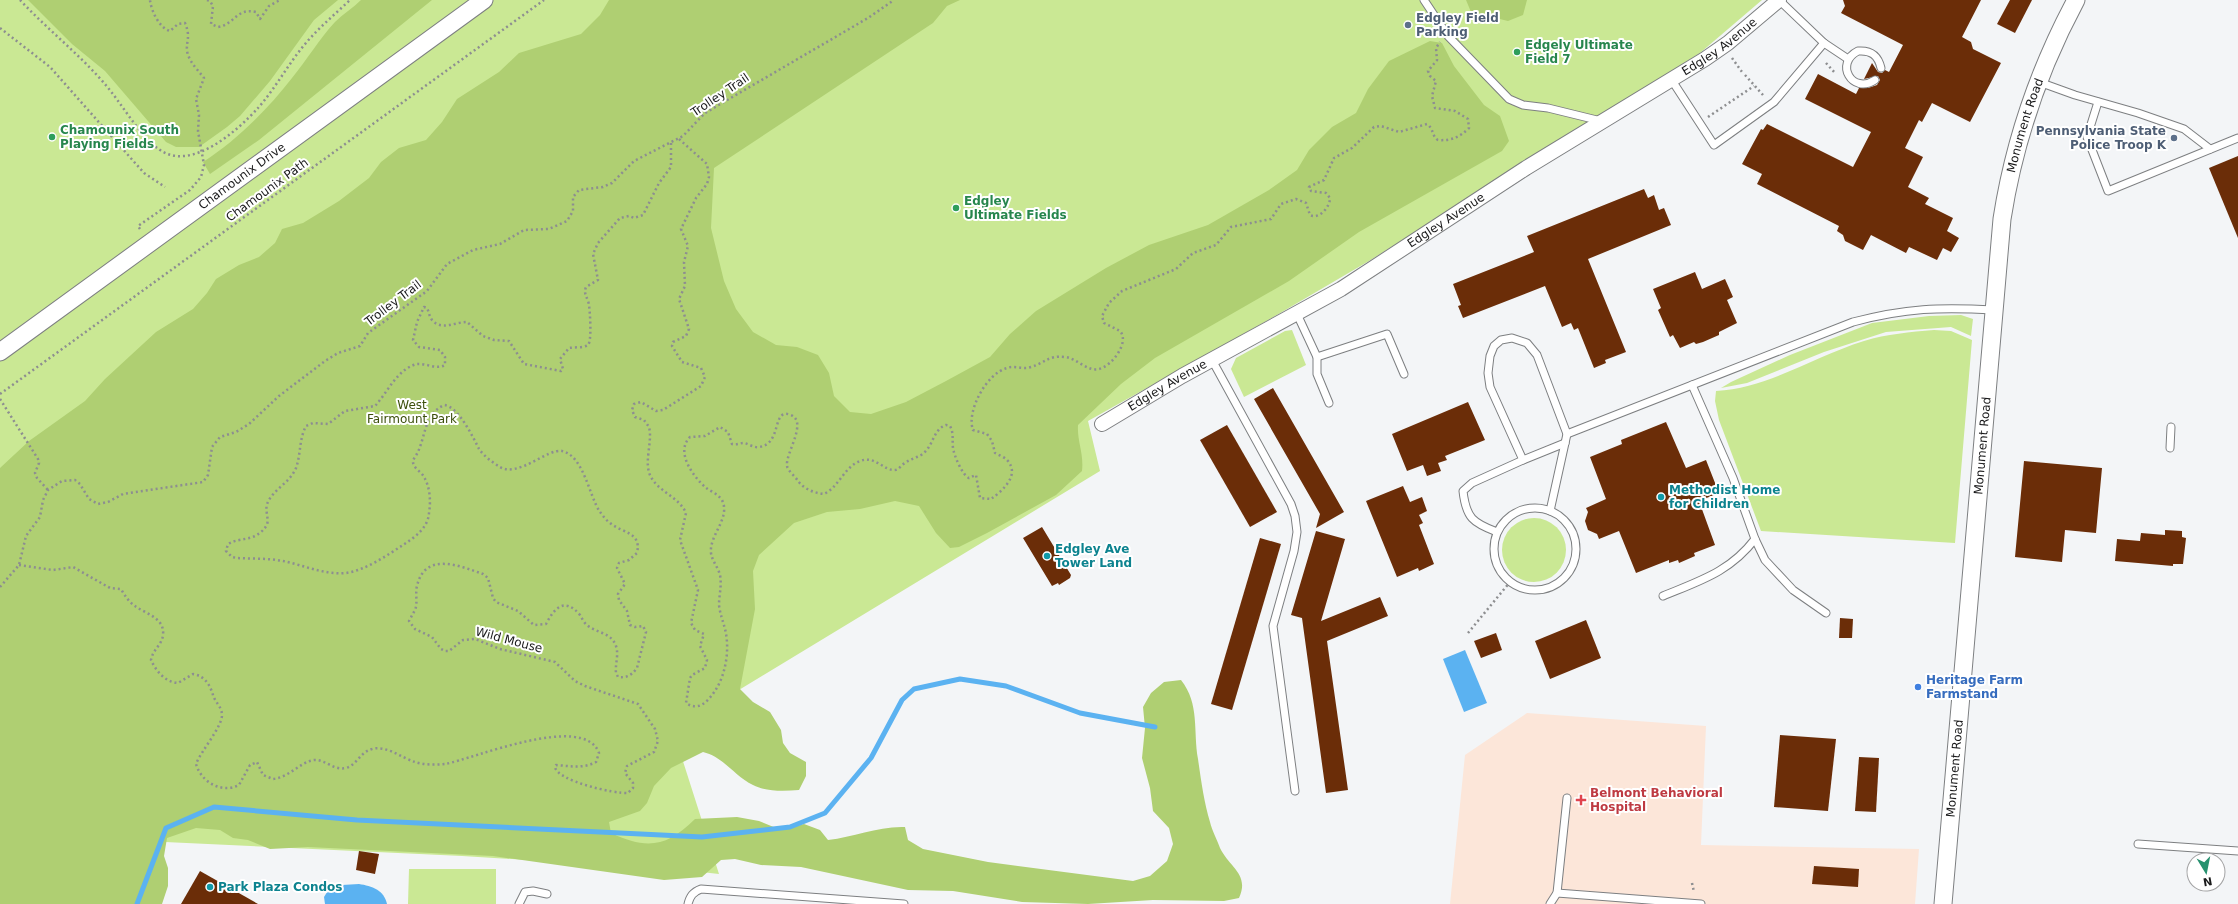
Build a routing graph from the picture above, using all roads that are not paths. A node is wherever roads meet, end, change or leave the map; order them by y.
1 (484, 0) edge
2 (1424, 0) edge
3 (1779, 0) edge
4 (2076, 0) edge
5 (1824, 43) junction
6 (1848, 59) junction
7 (1880, 68) dead end
8 (1671, 79) junction
9 (1875, 80) dead end
10 (2038, 81) junction
11 (2098, 102) junction
12 (1601, 122) junction
13 (2238, 138) edge
14 (2210, 149) junction
15 (1994, 310) junction
16 (1297, 314) junction
17 (0, 352) edge
18 (1317, 357) junction
19 (1212, 360) junction
20 (1404, 374) dead end
21 (1692, 385) junction
22 (1329, 403) dead end
23 (1102, 424) dead end
24 (2171, 427) dead end
25 (1567, 434) junction
26 (1565, 443) junction
27 (2170, 448) dead end
28 (1523, 460) junction
29 (1550, 511) junction
30 (1497, 532) junction
31 (1755, 539) junction
32 (1663, 596) dead end
33 (1826, 613) dead end
34 (1295, 791) dead end
35 (1566, 798) dead end
36 (2138, 844) dead end
37 (2238, 851) edge
38 (1557, 893) junction
39 (547, 894) dead end
40 (519, 904) edge
41 (688, 904) edge
42 (904, 904) edge
43 (1550, 904) edge
44 (1701, 904) edge
45 (1942, 904) edge

1 - 17 street, Chamounix Drive
2 - 12 lane
3 - 5 lane
3 - 8 street, Edgley Avenue
4 - 10 street, Monument Road
5 - 6 lane
5 - 8 lane
6 - 7 lane
6 - 9 lane
8 - 12 street, Edgley Avenue
10 - 11 lane
10 - 15 street, Monument Road
11 - 14 lane
11 - 14 lane
12 - 16 street, Edgley Avenue
13 - 14 lane
15 - 21 lane
15 - 45 street, Monument Road
16 - 18 lane
16 - 19 street, Edgley Avenue
18 - 20 lane
18 - 22 lane
19 - 23 street, Edgley Avenue
19 - 34 lane
21 - 25 lane
21 - 31 lane
24 - 27 lane
25 - 26 lane
25 - 28 lane
26 - 28 lane
26 - 29 lane
28 - 30 lane
29 - 30 lane
29 - 30 lane
31 - 32 lane
31 - 33 lane
35 - 38 lane
36 - 37 lane
38 - 43 lane
38 - 44 lane
39 - 40 lane
41 - 42 lane

